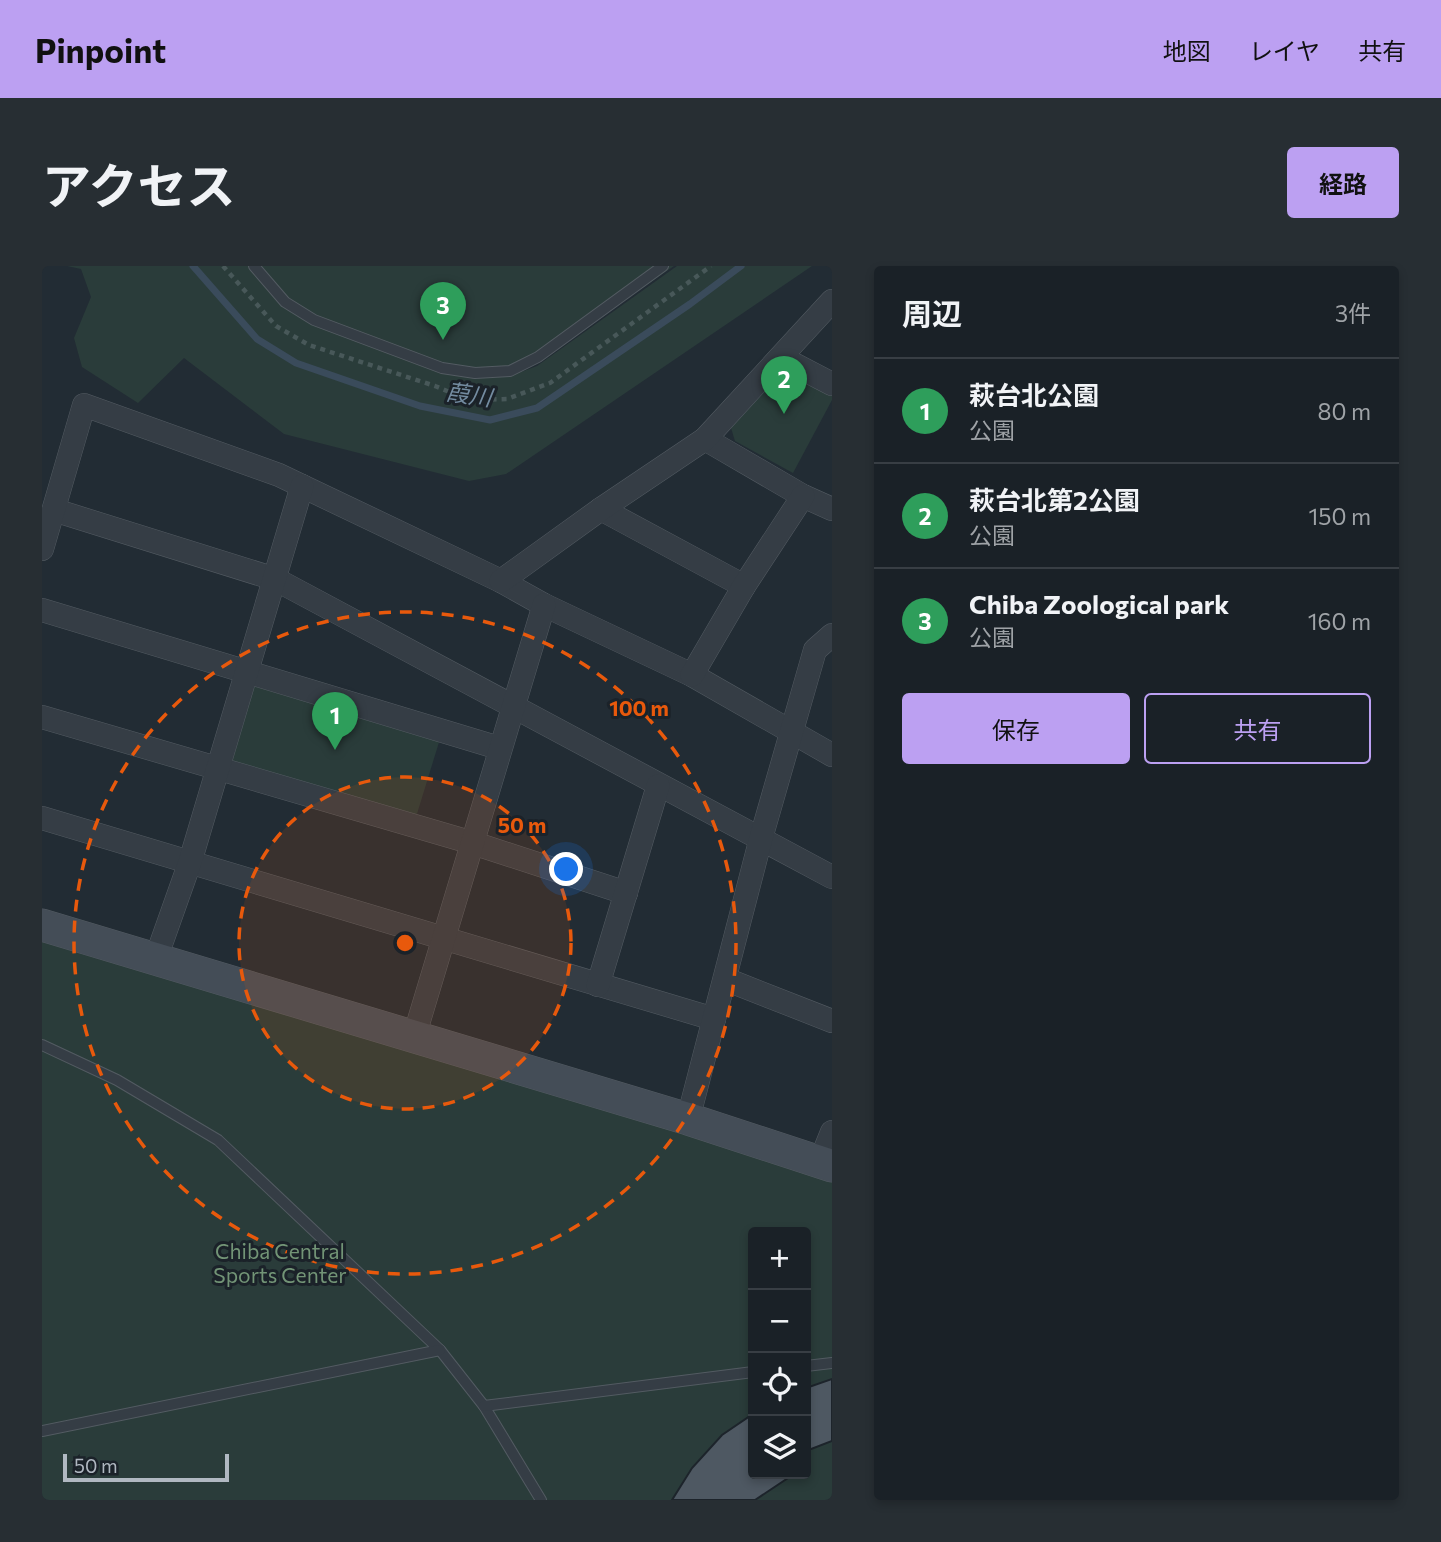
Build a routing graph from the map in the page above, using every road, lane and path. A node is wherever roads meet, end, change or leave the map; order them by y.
1 (223, 266) edge
2 (254, 266) edge
3 (663, 266) edge
4 (711, 266) edge
5 (832, 301) edge
6 (782, 358) junction
7 (832, 384) edge
8 (705, 439) junction
9 (302, 486) junction
10 (803, 496) junction
11 (601, 509) junction
12 (832, 509) edge
13 (54, 510) junction
14 (42, 549) edge
15 (275, 579) junction
16 (501, 581) junction
17 (744, 586) junction
18 (544, 605) junction
19 (42, 610) edge
20 (832, 635) edge
21 (245, 673) junction
22 (692, 675) junction
23 (512, 706) junction
24 (42, 717) edge
25 (791, 733) junction
26 (499, 748) junction
27 (832, 755) edge
28 (217, 768) junction
29 (658, 786) junction
30 (42, 818) edge
31 (761, 838) junction
32 (473, 843) junction
33 (190, 862) junction
34 (832, 877) edge
35 (626, 893) junction
36 (42, 925) edge
37 (444, 939) junction
38 (156, 958) junction
39 (725, 979) junction
40 (598, 985) junction
41 (714, 1019) junction
42 (832, 1021) edge
43 (414, 1037) junction
44 (42, 1045) edge
45 (688, 1119) junction
46 (832, 1132) edge
47 (826, 1164) edge
48 (440, 1350) junction
49 (832, 1363) edge
50 (811, 1365) edge
51 (748, 1373) edge
52 (484, 1406) junction
53 (42, 1431) edge
54 (541, 1500) edge

1 - 4 path
2 - 3 lane
5 - 6 street
6 - 7 street
6 - 8 street
8 - 10 street
8 - 11 street
9 - 13 street
9 - 15 street
9 - 16 street
10 - 12 street
10 - 17 street
11 - 16 street
11 - 17 street
13 - 14 street
13 - 15 street
15 - 21 street
15 - 23 street
16 - 18 street
17 - 22 street
18 - 22 street
18 - 23 street
19 - 21 street
20 - 25 street
21 - 26 street
21 - 28 street
22 - 25 street
23 - 26 street
23 - 29 street
24 - 28 street
25 - 27 street
25 - 31 street
26 - 32 street
28 - 32 street
28 - 33 street
29 - 31 street
29 - 35 street
30 - 33 street
31 - 34 street
31 - 39 street
32 - 35 street
32 - 37 street
33 - 37 street
33 - 38 street
35 - 40 street
36 - 38 street
37 - 40 street
37 - 43 street
38 - 43 street
39 - 41 street
39 - 42 street
40 - 41 street
41 - 45 street
43 - 45 street
44 - 48 lane
45 - 47 street
46 - 47 street
48 - 52 lane
48 - 53 lane
49 - 50 lane
51 - 52 lane
52 - 54 lane

